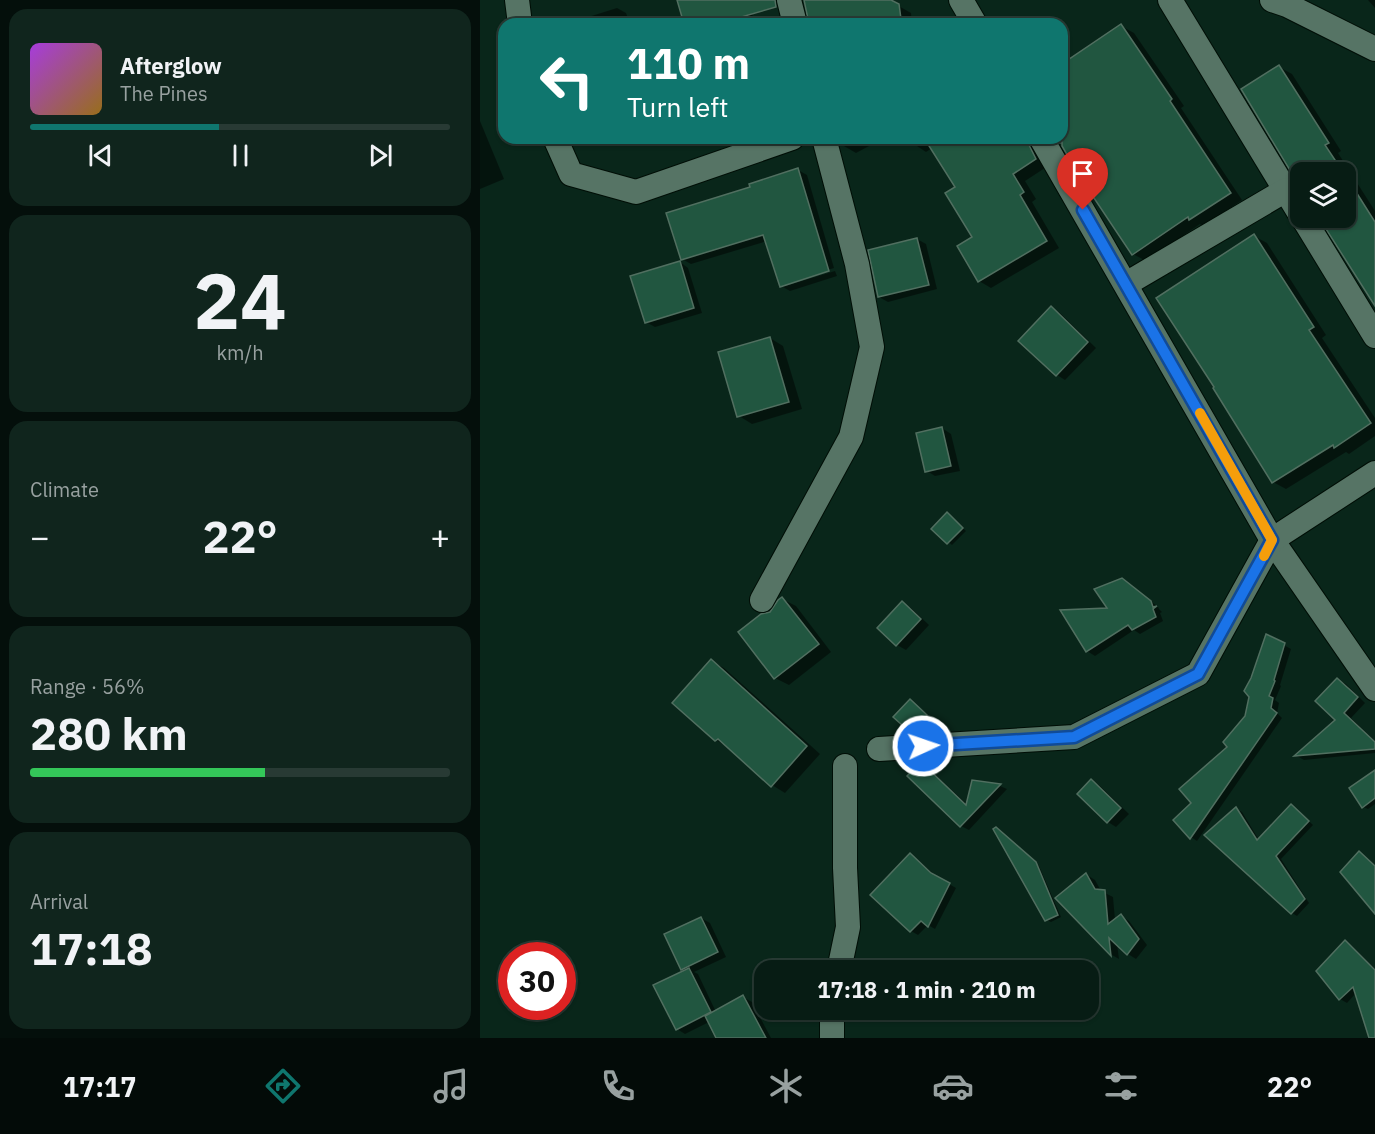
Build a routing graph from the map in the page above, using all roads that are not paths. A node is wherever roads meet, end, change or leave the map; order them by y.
1 (517, 0) edge
2 (789, 0) edge
3 (961, 0) edge
4 (1170, 0) edge
5 (1272, 0) edge
6 (519, 18) edge
7 (794, 18) edge
8 (972, 18) edge
9 (1375, 49) edge
10 (558, 144) edge
11 (775, 144) edge
12 (826, 144) edge
13 (1044, 144) edge
14 (1286, 190) junction
15 (1290, 196) edge
16 (1309, 228) edge
17 (1126, 284) junction
18 (1375, 336) edge
19 (1375, 473) edge
20 (1272, 540) junction
21 (762, 600) dead end
22 (1375, 689) edge
23 (879, 749) dead end
24 (845, 766) dead end
25 (841, 960) edge
26 (832, 1020) edge
27 (832, 1038) edge

1 - 6 street
2 - 7 street
3 - 8 street
4 - 14 street
5 - 9 street
10 - 11 street
12 - 21 street
13 - 17 street
14 - 15 street
14 - 17 street
16 - 18 street
17 - 20 street
19 - 20 street
20 - 22 street
20 - 23 street
24 - 25 street
26 - 27 street

